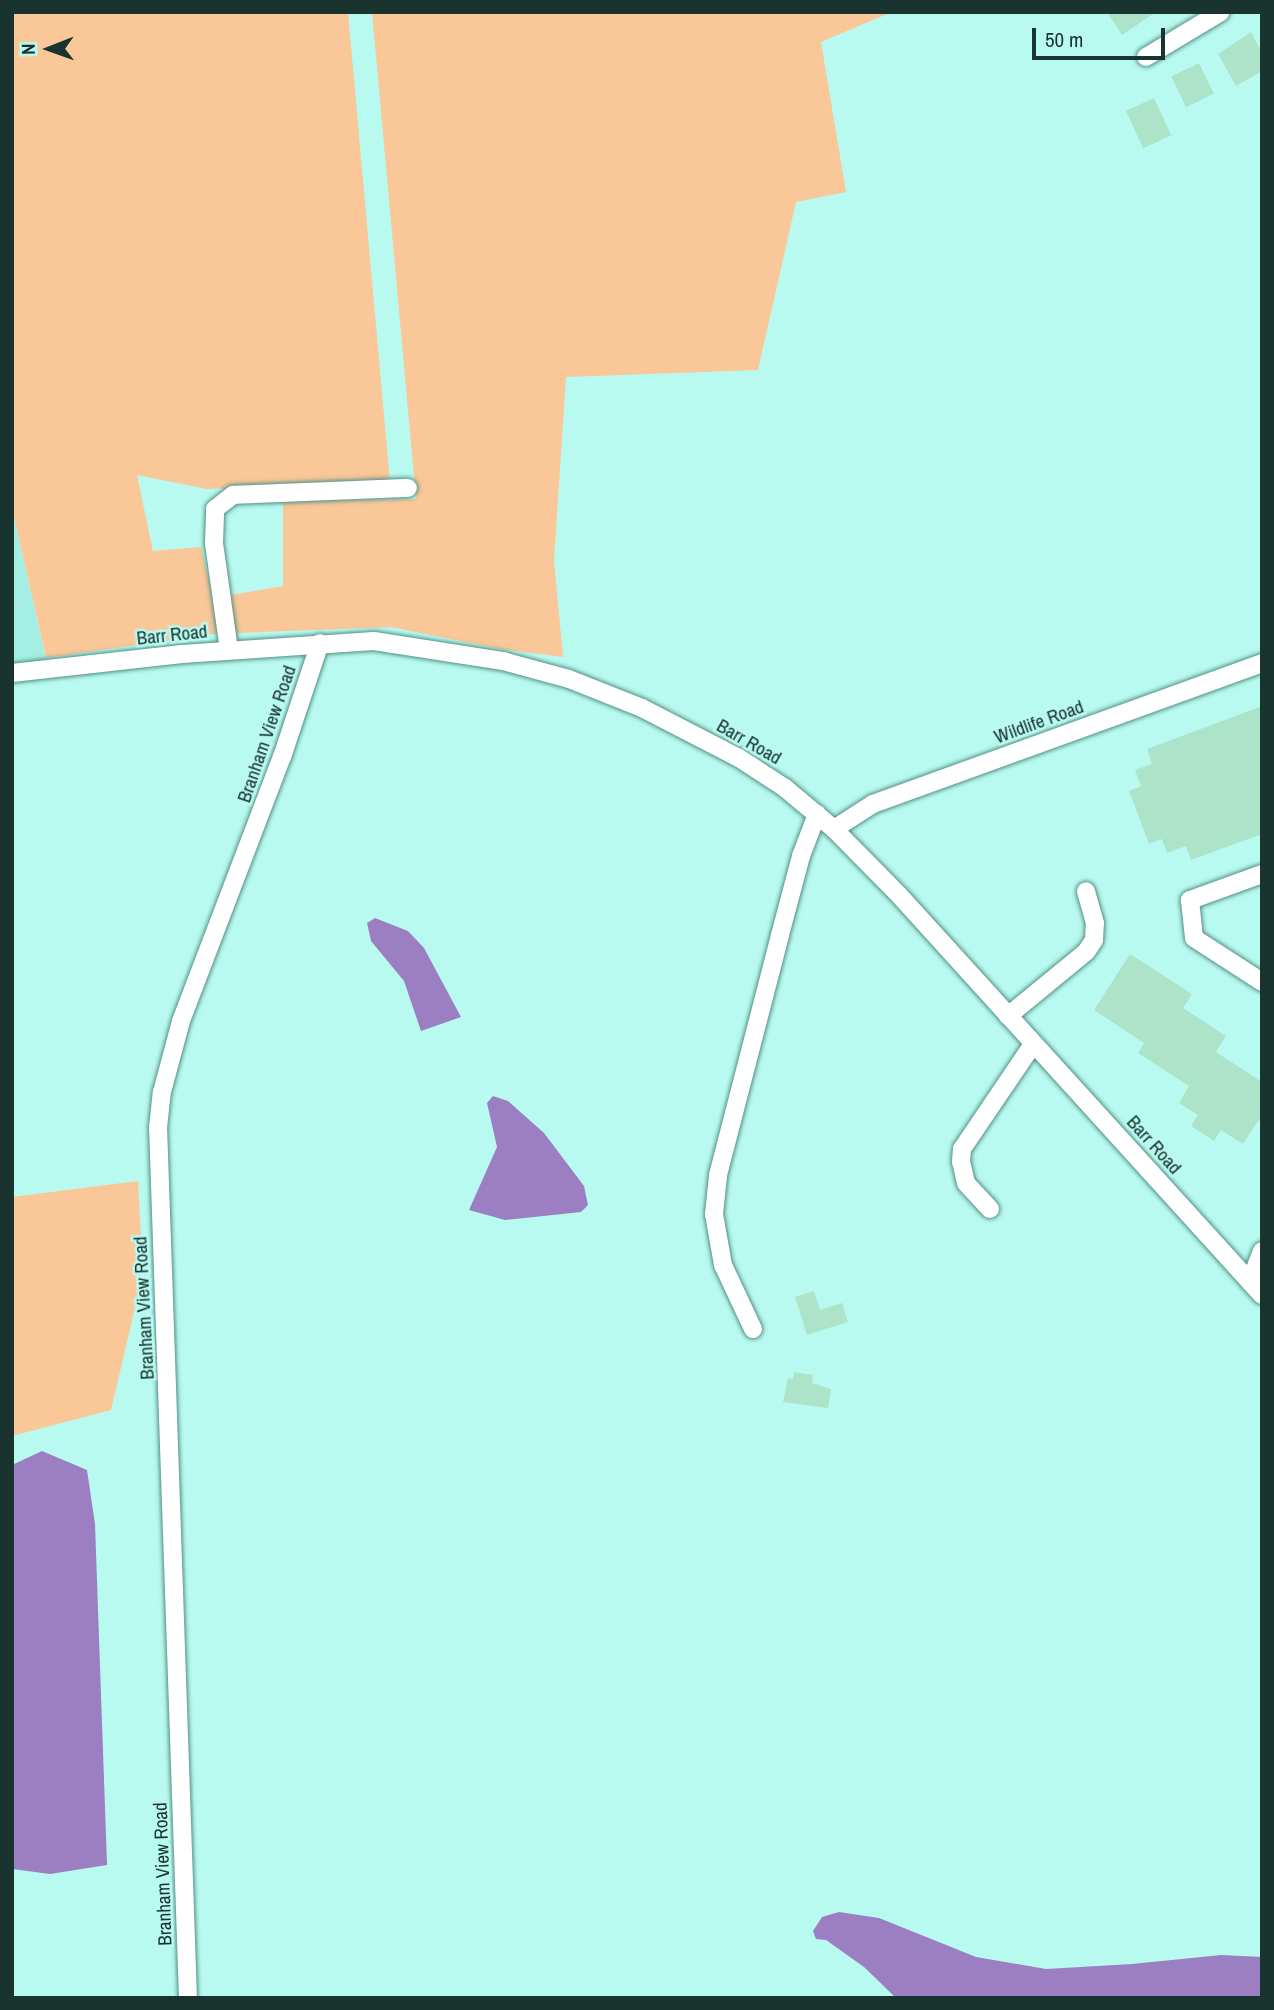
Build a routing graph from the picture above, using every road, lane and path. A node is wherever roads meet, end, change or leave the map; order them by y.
1 (1221, 12) edge
2 (1192, 19) edge
3 (1146, 57) dead end
4 (408, 488) dead end
5 (320, 643) junction
6 (229, 650) junction
7 (1262, 663) edge
8 (12, 673) edge
9 (817, 814) junction
10 (834, 829) junction
11 (1262, 874) edge
12 (1086, 891) dead end
13 (1262, 982) edge
14 (1008, 1016) junction
15 (1033, 1044) junction
16 (990, 1209) dead end
17 (1262, 1251) edge
18 (1256, 1288) edge
19 (753, 1329) dead end
20 (188, 1998) edge

1 - 2 street
2 - 3 street
4 - 6 street
5 - 6 street, Barr Road
5 - 9 street, Barr Road
5 - 20 street, Branham View Road
6 - 8 street, Barr Road
7 - 10 street, Wildlife Road
9 - 10 street, Barr Road
9 - 19 street
10 - 14 street, Barr Road
11 - 13 street
12 - 14 street
14 - 15 street, Barr Road
15 - 16 street
15 - 18 street, Barr Road
17 - 18 street

